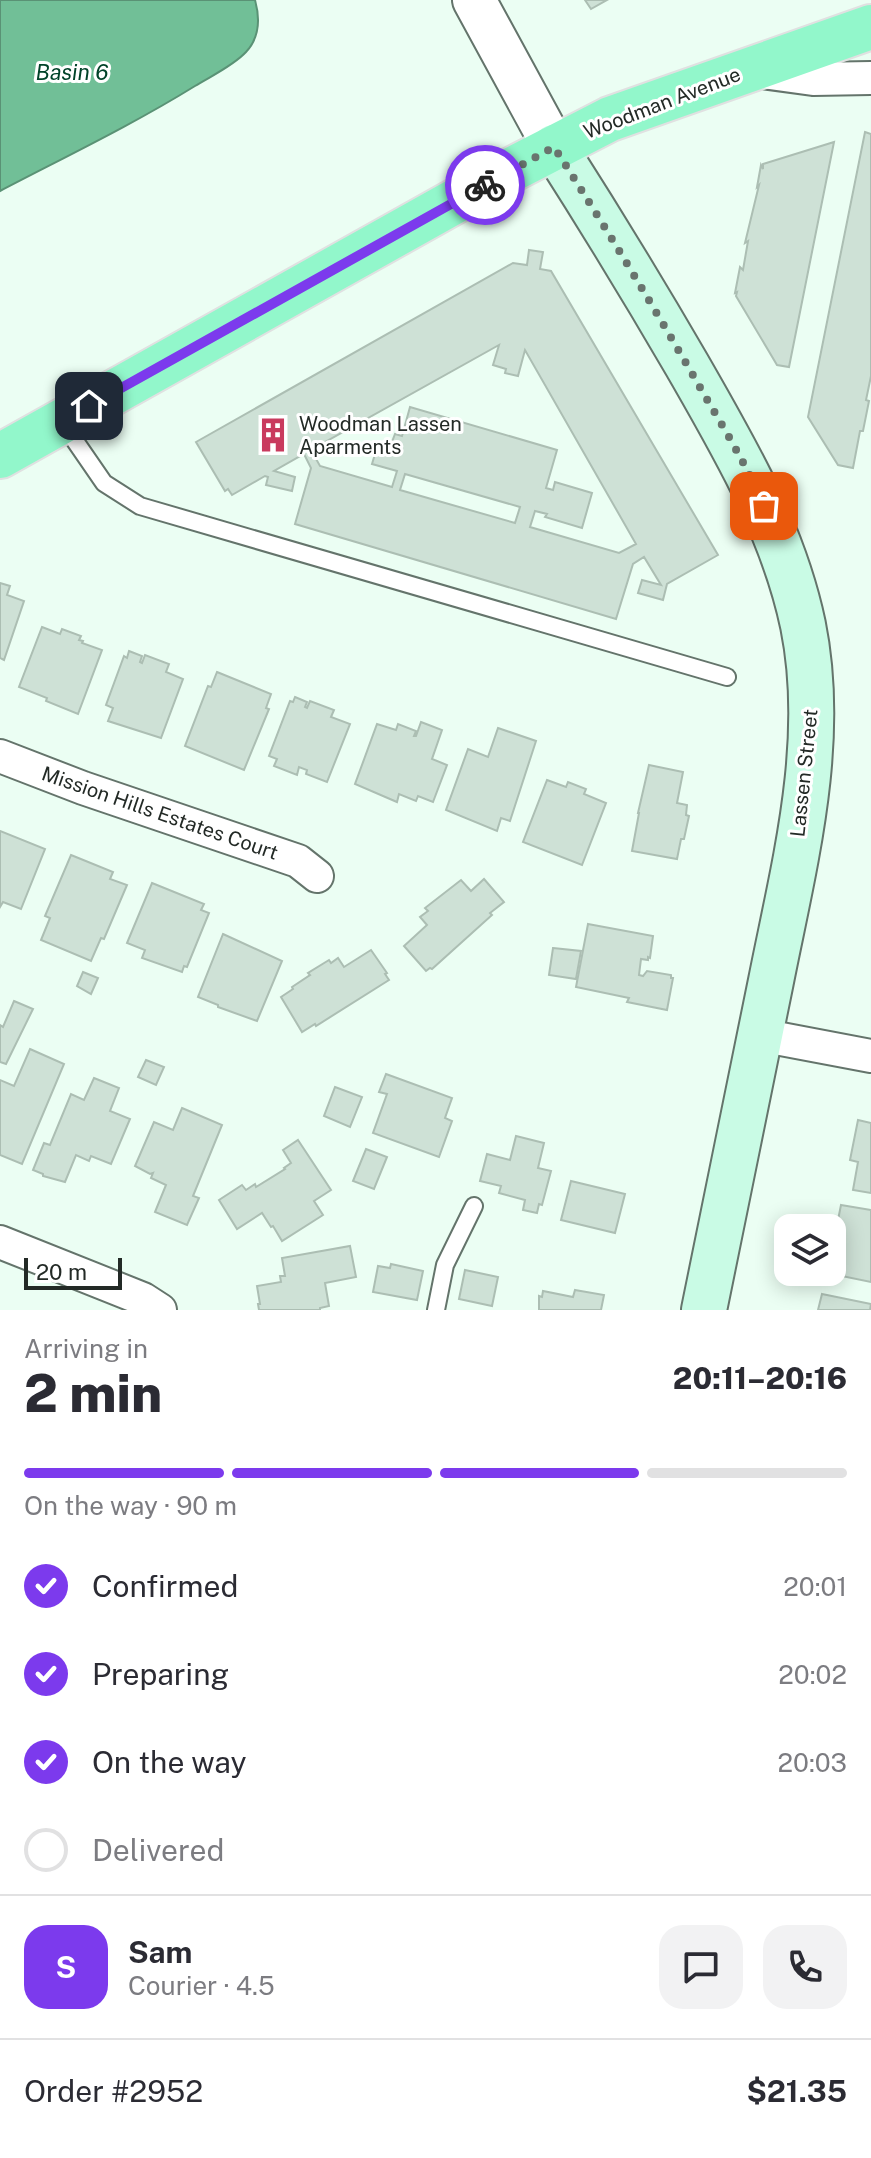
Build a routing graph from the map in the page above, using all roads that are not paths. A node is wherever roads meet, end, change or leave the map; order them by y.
1 (474, 0) edge
2 (871, 27) edge
3 (744, 70) junction
4 (871, 78) edge
5 (554, 147) junction
6 (61, 421) junction
7 (0, 456) edge
8 (727, 677) dead end
9 (0, 756) edge
10 (317, 876) dead end
11 (760, 1035) junction
12 (871, 1056) edge
13 (474, 1206) dead end
14 (0, 1242) edge
15 (160, 1310) edge
16 (436, 1310) edge
17 (704, 1310) edge

1 - 5 street
2 - 3 main road, Woodman Avenue
3 - 4 street
3 - 5 main road, Woodman Avenue
5 - 6 main road, Woodman Avenue
5 - 11 main road, Lassen Street
6 - 7 main road, Woodman Avenue
6 - 8 lane
9 - 10 street, Mission Hills Estates Court
11 - 12 street
11 - 17 main road, Lassen Street
13 - 16 lane
14 - 15 street

